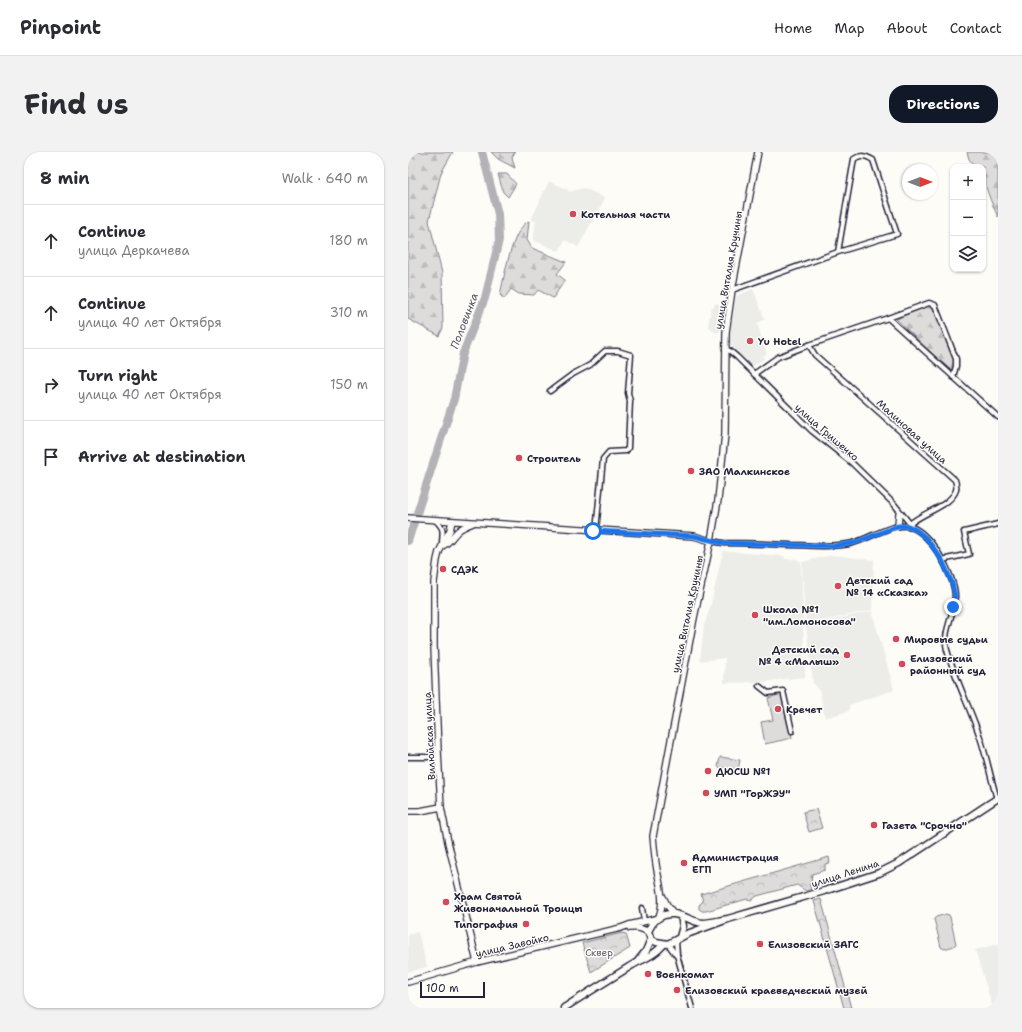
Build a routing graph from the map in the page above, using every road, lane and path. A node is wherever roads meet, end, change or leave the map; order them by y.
1 (758, 152) edge
2 (838, 252) junction
3 (732, 290) junction
4 (888, 318) junction
5 (809, 345) junction
6 (725, 348) junction
7 (754, 374) junction
8 (953, 377) junction
9 (550, 391) dead end
10 (998, 417) edge
11 (899, 512) junction
12 (408, 518) edge
13 (433, 520) junction
14 (452, 521) junction
15 (474, 523) junction
16 (910, 524) junction
17 (998, 524) edge
18 (898, 526) junction
19 (916, 530) junction
20 (595, 531) junction
21 (711, 541) junction
22 (442, 546) junction
23 (942, 560) junction
24 (759, 686) dead end
25 (792, 731) dead end
26 (408, 757) edge
27 (438, 758) junction
28 (997, 798) edge
29 (441, 807) junction
30 (408, 811) edge
31 (661, 889) junction
32 (642, 908) dead end
33 (674, 914) junction
34 (681, 916) junction
35 (657, 918) junction
36 (728, 919) junction
37 (644, 921) junction
38 (621, 928) junction
39 (648, 932) junction
40 (651, 939) junction
41 (678, 939) junction
42 (666, 944) junction
43 (676, 955) junction
44 (477, 962) junction
45 (637, 963) junction
46 (408, 982) edge
47 (564, 1008) edge
48 (692, 1008) edge

1 - 3 street, улица Виталия Кручины
2 - 2 street
2 - 3 street
3 - 6 street, улица Виталия Кручины
4 - 5 street
4 - 8 street
4 - 8 street
5 - 7 street
5 - 16 street, Малиновая улица
6 - 7 street, улица Гришечко
6 - 21 street, улица Виталия Кручины
7 - 11 street, улица Гришечко
8 - 10 street
9 - 20 street
11 - 16 street, улица Гришечко
11 - 18 street
12 - 13 street
13 - 14 street
13 - 22 street
14 - 15 street
14 - 22 street, Вилюйская улица
15 - 20 street
15 - 22 street
16 - 19 street, улица Гришечко
17 - 23 street
18 - 19 street
18 - 21 street
19 - 23 street, улица Гришечко
20 - 21 street
21 - 31 street, улица Виталия Кручины
22 - 27 street, Вилюйская улица
23 - 28 street, улица Гришечко
24 - 25 street
26 - 27 street
27 - 29 street, Вилюйская улица
28 - 36 main road, улица Ленина
29 - 30 street
29 - 44 street, Вилюйская улица
31 - 33 street, улица Виталия Кручины
31 - 35 street, улица Виталия Кручины
32 - 37 street
33 - 34 main road
33 - 35 main road
34 - 36 main road, улица Ленина
34 - 41 main road
35 - 37 street, улица Завойко
35 - 39 main road
36 - 41 main road, улица Ленина
37 - 38 street, улица Завойко
38 - 39 street, улица Завойко
38 - 44 street, улица Завойко
39 - 40 main road
40 - 42 main road
40 - 45 main road
41 - 42 main road
41 - 43 street
42 - 43 street
42 - 45 main road
43 - 48 street
44 - 46 street, улица Завойко
45 - 47 main road

